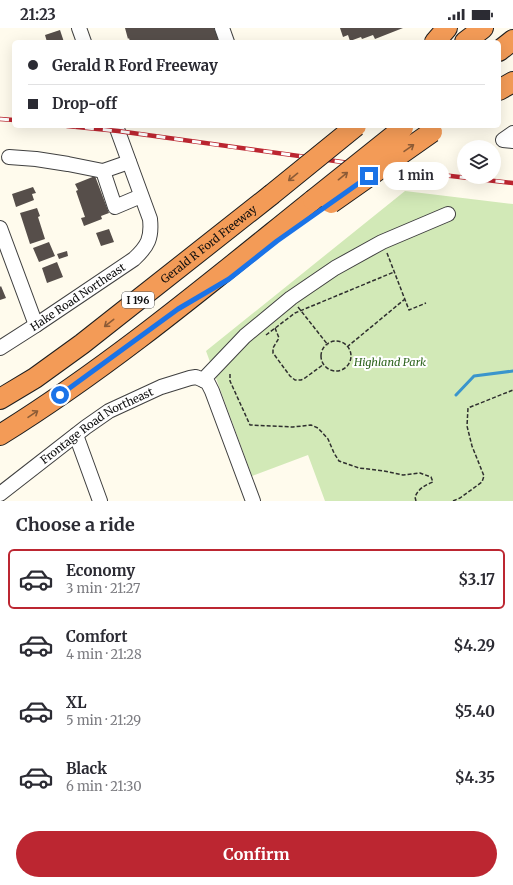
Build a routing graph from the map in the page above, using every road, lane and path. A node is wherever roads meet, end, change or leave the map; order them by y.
1 (79, 28) edge
2 (222, 28) edge
3 (448, 28) edge
4 (483, 28) edge
5 (83, 40) edge
6 (226, 40) edge
7 (437, 40) edge
8 (468, 40) edge
9 (513, 40) edge
10 (501, 49) edge
11 (513, 82) edge
12 (501, 89) edge
13 (117, 128) edge
14 (354, 128) edge
15 (403, 128) edge
16 (437, 129) edge
17 (513, 133) edge
18 (513, 141) edge
19 (9, 157) dead end
20 (129, 162) junction
21 (103, 171) junction
22 (141, 196) junction
23 (322, 201) junction
24 (448, 214) dead end
25 (0, 228) edge
26 (382, 242) junction
27 (394, 272) junction
28 (292, 298) junction
29 (405, 299) junction
30 (426, 303) dead end
31 (301, 311) junction
32 (36, 325) junction
33 (275, 328) junction
34 (264, 337) dead end
35 (328, 345) junction
36 (348, 347) junction
37 (0, 348) edge
38 (324, 364) junction
39 (230, 374) dead end
40 (203, 380) junction
41 (513, 390) edge
42 (0, 400) edge
43 (0, 435) edge
44 (76, 436) junction
45 (0, 494) edge
46 (100, 501) edge
47 (252, 501) edge
48 (416, 501) edge
49 (454, 501) edge

1 - 5 street
2 - 6 street
3 - 7 highway
4 - 8 highway
9 - 10 highway
11 - 12 highway
13 - 20 street
14 -> 42 highway, Gerald R Ford Freeway / I 196, bridge
23 -> 15 highway, I 196, bridge
23 -> 16 highway, bridge
17 - 18 street
19 - 21 street
20 - 21 street
20 - 22 street
21 - 22 street
22 - 32 street, Hake Road Northeast
43 -> 23 highway, I 196
24 - 26 street
25 - 32 street
26 - 27 path
26 - 28 street
27 - 29 path
27 - 31 path
28 - 31 path
28 - 40 street
29 - 30 path
29 - 36 path
31 - 33 path
31 - 35 path
32 - 37 street, Hake Road Northeast
33 - 34 path
33 - 38 path
35 - 36 path
35 - 38 path
36 - 38 path
39 - 48 path
40 - 44 street, Frontage Road Northeast
40 - 47 street
41 - 49 path
44 - 45 street, Frontage Road Northeast
44 - 46 street

